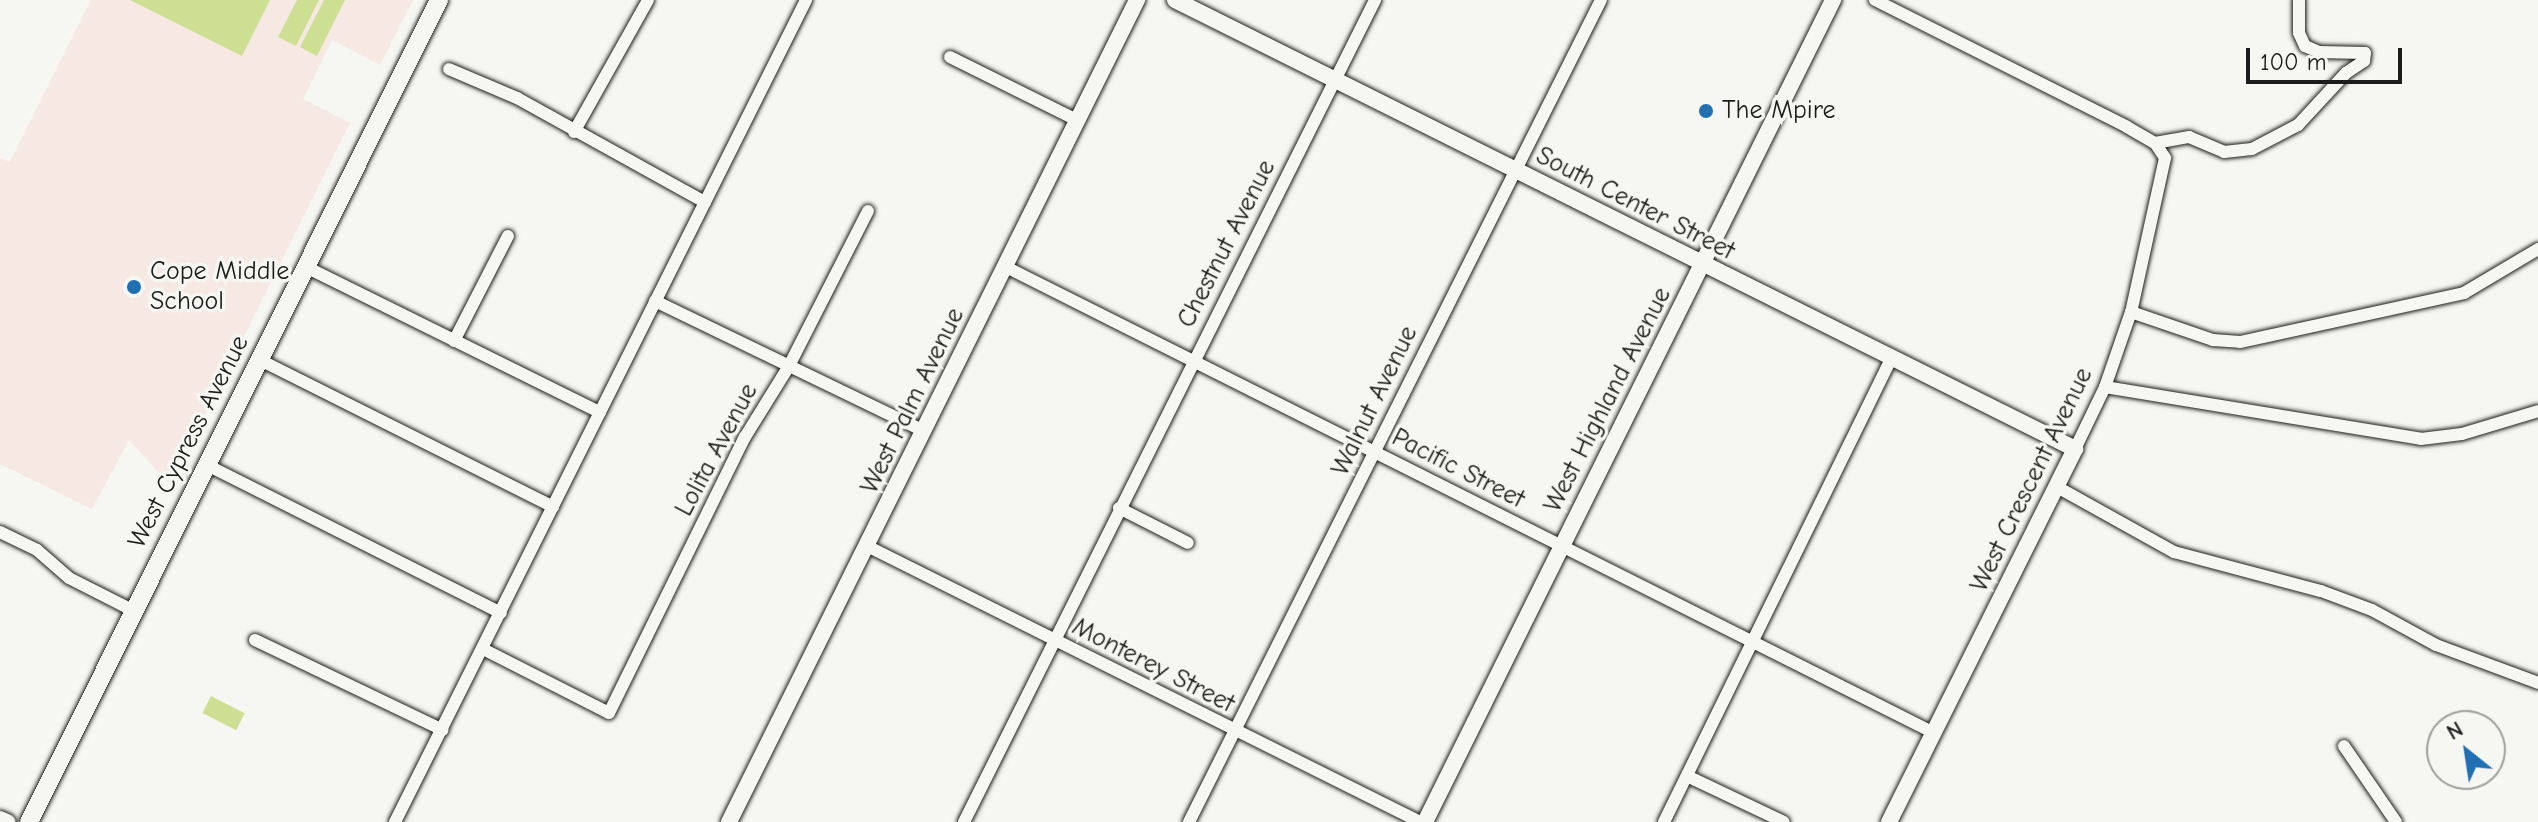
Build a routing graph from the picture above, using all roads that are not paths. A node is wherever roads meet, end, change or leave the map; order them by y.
1 (439, 0) edge
2 (648, 0) edge
3 (806, 0) edge
4 (1137, 0) edge
5 (1175, 0) edge
6 (1375, 0) edge
7 (1601, 0) edge
8 (1833, 0) edge
9 (1875, 0) edge
10 (2299, 0) edge
11 (950, 57) dead end
12 (449, 69) dead end
13 (1337, 79) junction
14 (1077, 120) junction
15 (574, 132) junction
16 (2155, 143) junction
17 (1513, 170) junction
18 (705, 202) junction
19 (868, 211) dead end
20 (508, 236) dead end
21 (2538, 249) edge
22 (1703, 265) junction
23 (306, 267) junction
24 (1006, 267) junction
25 (655, 301) junction
26 (2131, 312) junction
27 (454, 341) junction
28 (1891, 359) junction
29 (260, 360) junction
30 (1192, 361) junction
31 (789, 366) junction
32 (2105, 387) junction
33 (2538, 411) edge
34 (600, 412) junction
35 (924, 431) junction
36 (2075, 449) junction
37 (1374, 452) junction
38 (207, 465) junction
39 (2057, 487) junction
40 (553, 507) junction
41 (1119, 508) junction
42 (0, 532) edge
43 (1188, 543) dead end
44 (867, 546) junction
45 (1561, 546) junction
46 (132, 610) junction
47 (501, 613) junction
48 (255, 640) dead end
49 (1053, 640) junction
50 (1752, 642) junction
51 (483, 649) junction
52 (2538, 683) edge
53 (443, 730) junction
54 (1236, 732) junction
55 (1934, 733) junction
56 (2344, 746) dead end
57 (1687, 776) junction
58 (0, 819) edge
59 (7, 822) edge
60 (29, 822) edge
61 (395, 822) edge
62 (729, 822) edge
63 (964, 822) edge
64 (1189, 822) edge
65 (1422, 822) edge
66 (1664, 822) edge
67 (1784, 822) edge
68 (1889, 822) edge
69 (2396, 822) edge

1 - 23 main road, West Cypress Avenue
2 - 15 street
3 - 18 street
4 - 14 street, West Palm Avenue
5 - 13 street, South Center Street
6 - 13 street, Chestnut Avenue
7 - 17 street, Walnut Avenue
8 - 22 street, West Highland Avenue
9 - 16 street
10 - 16 street
11 - 14 street
12 - 15 street
13 - 17 street, South Center Street
13 - 30 street, Chestnut Avenue
14 - 24 street, West Palm Avenue
15 - 18 street
16 - 26 street, West Crescent Avenue
17 - 22 street, South Center Street
17 - 37 street, Walnut Avenue
18 - 25 street
19 - 31 street, Lolita Avenue
20 - 27 street
21 - 26 street
22 - 28 street, South Center Street
22 - 45 street, West Highland Avenue
23 - 27 street
23 - 29 main road, West Cypress Avenue
24 - 30 street, Pacific Street
24 - 35 street, West Palm Avenue
25 - 31 street
25 - 34 street
26 - 32 street, West Crescent Avenue
27 - 34 street
28 - 36 street, South Center Street
28 - 50 street
29 - 38 main road, West Cypress Avenue
29 - 40 street
30 - 37 street, Pacific Street
30 - 41 street, Chestnut Avenue
31 - 35 street
31 - 51 street, Lolita Avenue
32 - 33 street
32 - 36 street, West Crescent Avenue
34 - 40 street
35 - 44 street, West Palm Avenue
36 - 39 street, West Crescent Avenue
37 - 45 street, Pacific Street
37 - 54 street, Walnut Avenue
38 - 46 main road, West Cypress Avenue
38 - 47 street
39 - 52 street
39 - 55 street, West Crescent Avenue
40 - 47 street
41 - 43 street
41 - 49 street, Chestnut Avenue
42 - 46 street
44 - 49 street, Monterey Street
44 - 62 street, West Palm Avenue
45 - 50 street, Pacific Street
45 - 65 street, West Highland Avenue
46 - 60 main road, West Cypress Avenue
47 - 51 street
48 - 53 street
49 - 54 street, Monterey Street
49 - 63 street, Chestnut Avenue
50 - 55 street, Pacific Street
50 - 57 street
51 - 53 street
53 - 61 street
54 - 64 street, Walnut Avenue
54 - 65 street, Monterey Street
55 - 68 street, West Crescent Avenue
56 - 69 street
57 - 66 street
57 - 67 street
58 - 59 street

